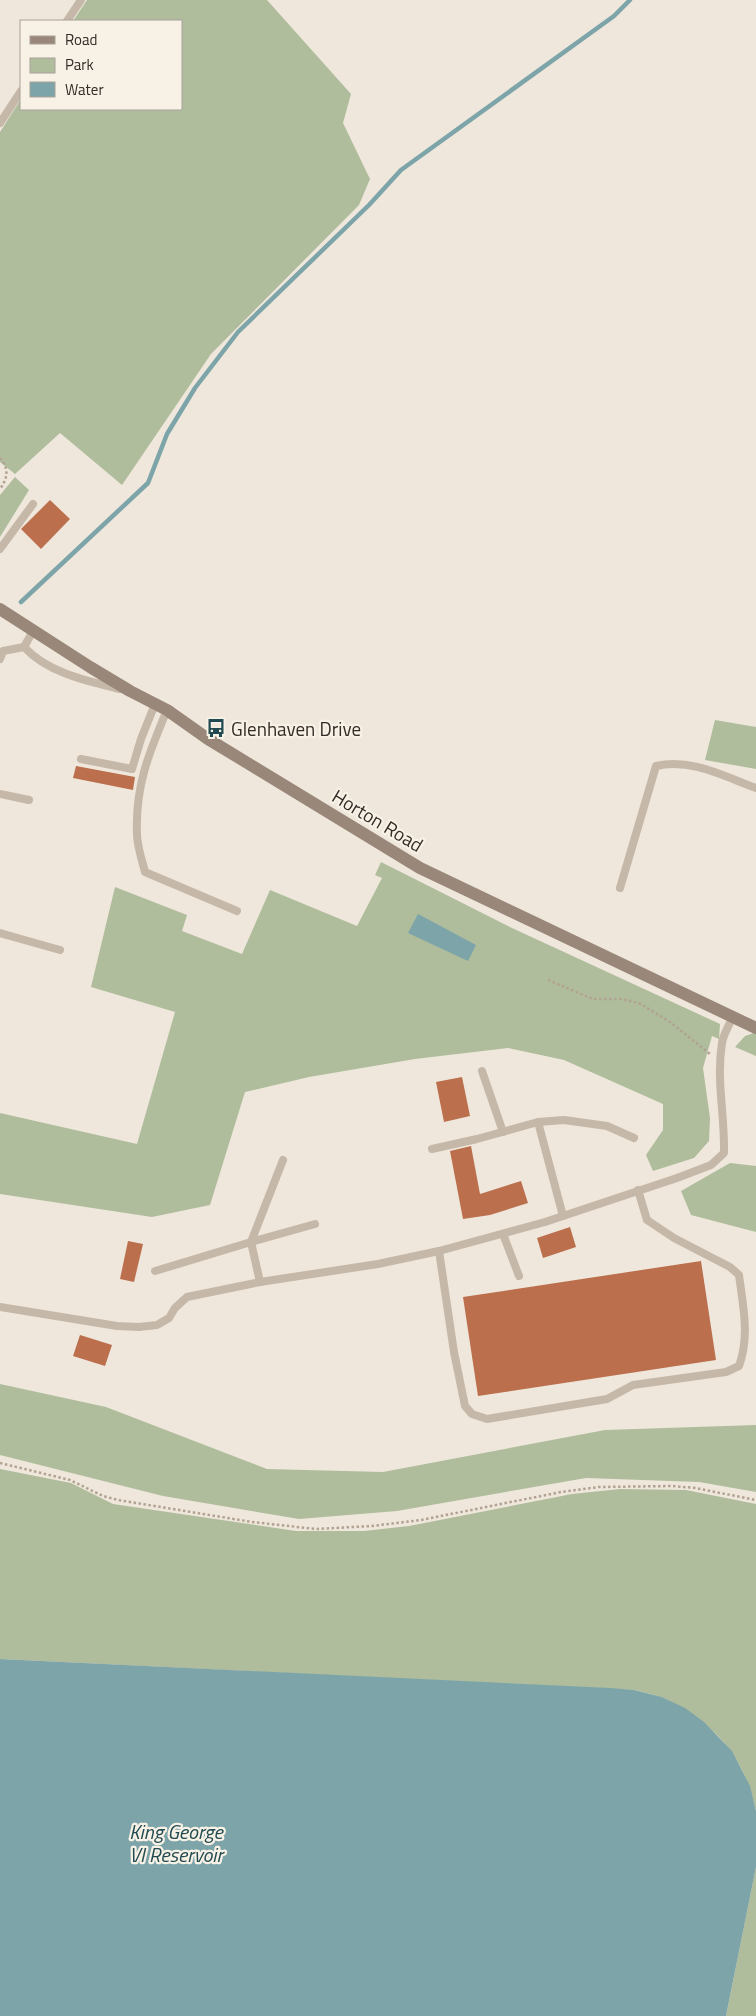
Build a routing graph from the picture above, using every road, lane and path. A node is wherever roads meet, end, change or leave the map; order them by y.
1 (80, 0) edge
2 (68, 20) edge
3 (20, 93) edge
4 (0, 123) edge
5 (0, 458) edge
6 (0, 489) edge
7 (33, 504) dead end
8 (0, 550) edge
9 (0, 609) edge
10 (33, 630) junction
11 (24, 647) junction
12 (0, 659) edge
13 (130, 691) junction
14 (155, 704) junction
15 (167, 710) junction
16 (81, 759) dead end
17 (756, 788) edge
18 (0, 794) edge
19 (30, 800) dead end
20 (620, 888) dead end
21 (237, 911) dead end
22 (0, 933) edge
23 (60, 950) dead end
24 (548, 980) dead end
25 (732, 1018) junction
26 (755, 1027) edge
27 (720, 1060) junction
28 (482, 1071) dead end
29 (538, 1122) junction
30 (503, 1132) junction
31 (634, 1138) dead end
32 (432, 1149) dead end
33 (283, 1160) dead end
34 (638, 1190) junction
35 (563, 1216) junction
36 (315, 1224) dead end
37 (503, 1234) junction
38 (252, 1242) junction
39 (438, 1251) junction
40 (155, 1271) dead end
41 (519, 1276) dead end
42 (260, 1282) junction
43 (0, 1307) edge
44 (0, 1464) edge
45 (756, 1500) edge

1 - 2 lane
3 - 4 lane
5 - 6 path
7 - 8 lane
9 - 10 street, Horton Road
10 - 11 lane
10 - 13 street, Horton Road
11 - 12 lane
11 - 13 lane
13 - 14 street, Horton Road
14 - 15 street, Horton Road
14 - 16 lane
15 - 21 lane
15 - 25 street, Horton Road
17 - 20 lane
18 - 19 lane
22 - 23 lane
24 - 27 path
25 - 26 street, Horton Road
25 - 27 lane
27 - 34 lane
28 - 30 lane
29 - 30 lane
29 - 31 lane
29 - 35 lane
30 - 32 lane
33 - 38 lane
34 - 35 lane
34 - 39 lane
35 - 37 lane
36 - 38 lane
37 - 39 lane
37 - 41 lane
38 - 40 lane
38 - 42 lane
39 - 42 lane
42 - 43 lane
44 - 45 path

